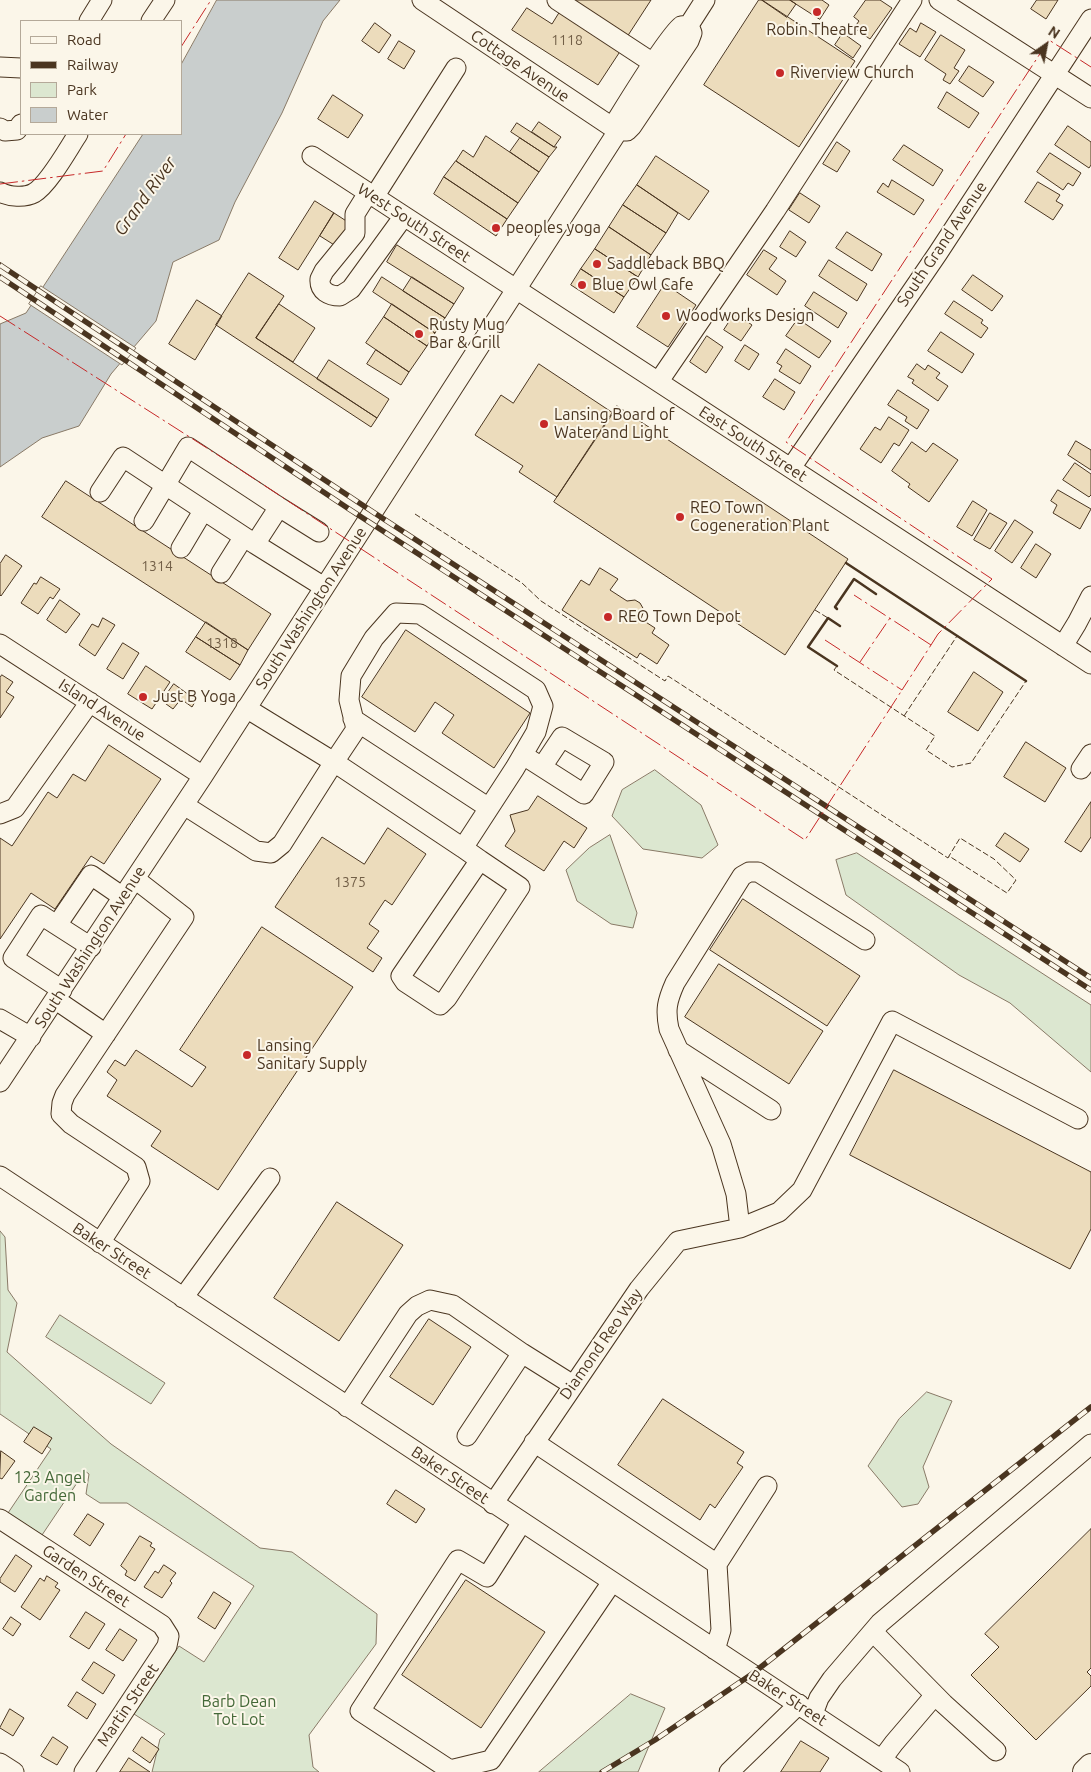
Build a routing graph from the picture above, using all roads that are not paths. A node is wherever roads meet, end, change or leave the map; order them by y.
1 (102, 0) edge
2 (165, 0) edge
3 (422, 0) edge
4 (557, 0) edge
5 (706, 0) edge
6 (912, 0) edge
7 (939, 0) edge
8 (1091, 19) edge
9 (90, 20) edge
10 (152, 20) edge
11 (689, 25) junction
12 (653, 64) junction
13 (0, 67) edge
14 (20, 68) edge
15 (456, 68) dead end
16 (1054, 74) junction
17 (1091, 98) edge
18 (20, 126) edge
19 (0, 128) edge
20 (618, 131) junction
21 (77, 135) edge
22 (312, 156) dead end
23 (0, 192) edge
24 (371, 195) junction
25 (404, 216) junction
26 (516, 290) junction
27 (658, 382) junction
28 (790, 468) junction
29 (165, 485) junction
30 (100, 492) dead end
31 (280, 507) junction
32 (203, 511) junction
33 (144, 521) dead end
34 (319, 532) dead end
35 (249, 541) junction
36 (181, 548) dead end
37 (221, 573) dead end
38 (324, 587) junction
39 (1091, 596) edge
40 (0, 644) edge
41 (1063, 646) junction
42 (1091, 664) edge
43 (90, 702) junction
44 (246, 708) junction
45 (353, 719) junction
46 (523, 755) junction
47 (334, 762) junction
48 (542, 767) dead end
49 (203, 776) junction
50 (184, 805) junction
51 (489, 808) junction
52 (0, 814) edge
53 (463, 848) junction
54 (480, 860) junction
55 (135, 879) junction
56 (123, 897) junction
57 (57, 925) junction
58 (864, 940) dead end
59 (90, 947) junction
60 (59, 995) junction
61 (0, 1019) edge
62 (106, 1034) junction
63 (30, 1037) junction
64 (678, 1050) junction
65 (0, 1081) edge
66 (771, 1110) dead end
67 (1078, 1119) dead end
68 (0, 1176) edge
69 (270, 1178) dead end
70 (740, 1228) junction
71 (100, 1243) junction
72 (183, 1298) junction
73 (522, 1353) junction
74 (573, 1385) junction
75 (347, 1406) junction
76 (467, 1436) dead end
77 (534, 1442) junction
78 (1091, 1444) edge
79 (767, 1486) dead end
80 (493, 1504) junction
81 (0, 1519) edge
82 (522, 1522) junction
83 (717, 1564) junction
84 (612, 1582) junction
85 (872, 1632) junction
86 (169, 1636) joint
87 (715, 1650) junction
88 (935, 1695) junction
89 (806, 1709) junction
90 (996, 1751) dead end
91 (882, 1760) junction
92 (0, 1763) edge
93 (1091, 1766) edge
94 (14, 1772) edge
95 (84, 1772) edge
96 (729, 1772) edge
97 (900, 1772) edge
98 (1084, 1772) edge

1 - 9 street
2 - 10 street
3 - 20 street, Cottage Avenue
4 - 12 street
5 - 11 street, South Washington Avenue
6 - 27 street
7 - 16 street
8 - 16 street, South Grand Avenue
11 - 12 street, South Washington Avenue
11 - 20 street, South Washington Avenue
12 - 20 street, South Washington Avenue
13 - 14 street
15 - 24 street
16 - 17 street
16 - 28 street, South Grand Avenue
18 - 19 street
20 - 26 street, South Washington Avenue
21 - 23 street
22 - 24 street, West South Street
24 - 25 street, West South Street
24 - 25 street
25 - 26 street, West South Street
26 - 27 street, East South Street
26 - 38 street, South Washington Avenue
27 - 28 street, East South Street
28 - 41 street, East South Street
29 - 30 street
29 - 31 street
29 - 32 street
29 - 33 street
31 - 34 street
31 - 35 street
32 - 35 street
32 - 36 street
35 - 37 street
35 - 38 street
38 - 44 street, South Washington Avenue
39 - 41 street
40 - 43 street, Island Avenue
41 - 42 street, East South Street
43 - 49 street, Island Avenue
43 - 52 street
44 - 47 street
44 - 49 street, South Washington Avenue
45 - 46 street
45 - 47 street
45 - 51 street
46 - 48 street
46 - 51 street
47 - 50 street
47 - 53 street
49 - 50 street, South Washington Avenue
50 - 55 street, South Washington Avenue
51 - 53 street
53 - 54 street
54 - 54 street
55 - 56 street, South Washington Avenue
55 - 62 street
56 - 57 street
56 - 59 street, South Washington Avenue
57 - 59 street
57 - 60 street
58 - 64 street
59 - 60 street, South Washington Avenue
60 - 62 street
60 - 63 street, South Washington Avenue
61 - 63 street
62 - 71 street
63 - 65 street, South Washington Avenue
64 - 66 street
64 - 70 street
67 - 70 street, Diamond Reo Way
68 - 71 street, Baker Street
69 - 72 street
70 - 74 street, Diamond Reo Way
71 - 72 street, Baker Street
72 - 75 street, Baker Street
73 - 74 street
73 - 75 street
73 - 76 street
74 - 77 street, Diamond Reo Way
75 - 80 street, Baker Street
77 - 80 street, Diamond Reo Way
77 - 83 street
78 - 85 street
79 - 83 street
80 - 82 street, Baker Street
81 - 86 street, Garden Street
82 - 84 street, Baker Street
82 - 84 street
83 - 87 street
84 - 87 street, Baker Street
85 - 88 street
85 - 89 street
86 - 95 street, Martin Street
87 - 89 street, Baker Street
88 - 90 street
88 - 91 street
89 - 91 street, Baker Street
89 - 96 street
91 - 97 street, Baker Street
92 - 94 street
93 - 98 main road

